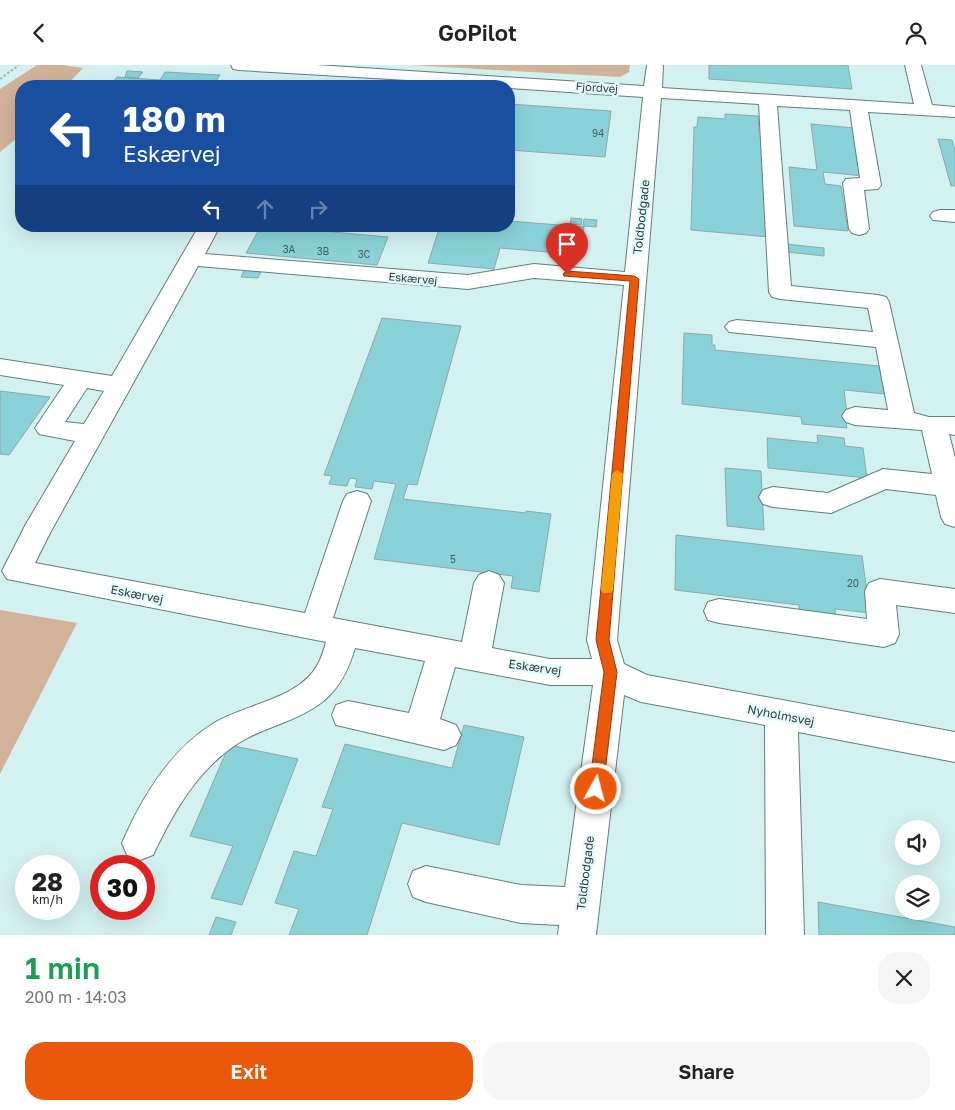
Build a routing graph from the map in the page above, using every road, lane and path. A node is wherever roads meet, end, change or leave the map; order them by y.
1 (19, 65) edge
2 (239, 65) edge
3 (655, 65) edge
4 (913, 65) edge
5 (299, 69) junction
6 (0, 79) edge
7 (293, 80) edge
8 (476, 80) edge
9 (515, 82) edge
10 (653, 91) junction
11 (768, 99) junction
12 (858, 105) junction
13 (924, 109) junction
14 (955, 112) edge
15 (859, 229) dead end
16 (207, 232) edge
17 (192, 259) junction
18 (634, 279) junction
19 (737, 327) dead end
20 (886, 341) junction
21 (0, 367) edge
22 (80, 379) junction
23 (120, 385) junction
24 (855, 415) dead end
25 (903, 421) junction
26 (944, 425) edge
27 (92, 434) junction
28 (948, 486) junction
29 (773, 497) dead end
30 (357, 501) dead end
31 (955, 517) edge
32 (489, 583) dead end
33 (955, 601) edge
34 (719, 611) dead end
35 (330, 630) junction
36 (444, 652) junction
37 (475, 658) junction
38 (611, 672) junction
39 (348, 715) dead end
40 (781, 715) junction
41 (955, 747) edge
42 (140, 843) dead end
43 (426, 884) dead end
44 (579, 921) edge
45 (785, 935) edge

1 - 6 path
2 - 5 street, Fjordvej
3 - 10 street, Toldbodgade
4 - 13 street
5 - 7 street
5 - 8 street, Fjordvej
9 - 10 street, Fjordvej
10 - 11 street, Fjordvej
10 - 18 street, Toldbodgade
11 - 12 street, Fjordvej
11 - 20 street
12 - 13 street, Fjordvej
12 - 15 street
13 - 14 street, Fjordvej
16 - 17 street, Eskærvej
17 - 18 street, Eskærvej
17 - 23 street, Eskærvej
18 - 38 street, Toldbodgade
19 - 20 street
20 - 25 street
21 - 22 street
22 - 23 street
22 - 27 street
23 - 27 street, Eskærvej
24 - 25 street
25 - 26 street
26 - 28 street
27 - 35 street, Eskærvej
28 - 29 street
28 - 31 street
30 - 35 street
32 - 37 street
33 - 34 street
35 - 36 street, Eskærvej
35 - 42 street
36 - 37 street, Eskærvej
36 - 39 street
37 - 38 street, Eskærvej
38 - 40 street, Nyholmsvej
38 - 44 street, Toldbodgade
40 - 41 street, Nyholmsvej
40 - 45 street
43 - 44 street

